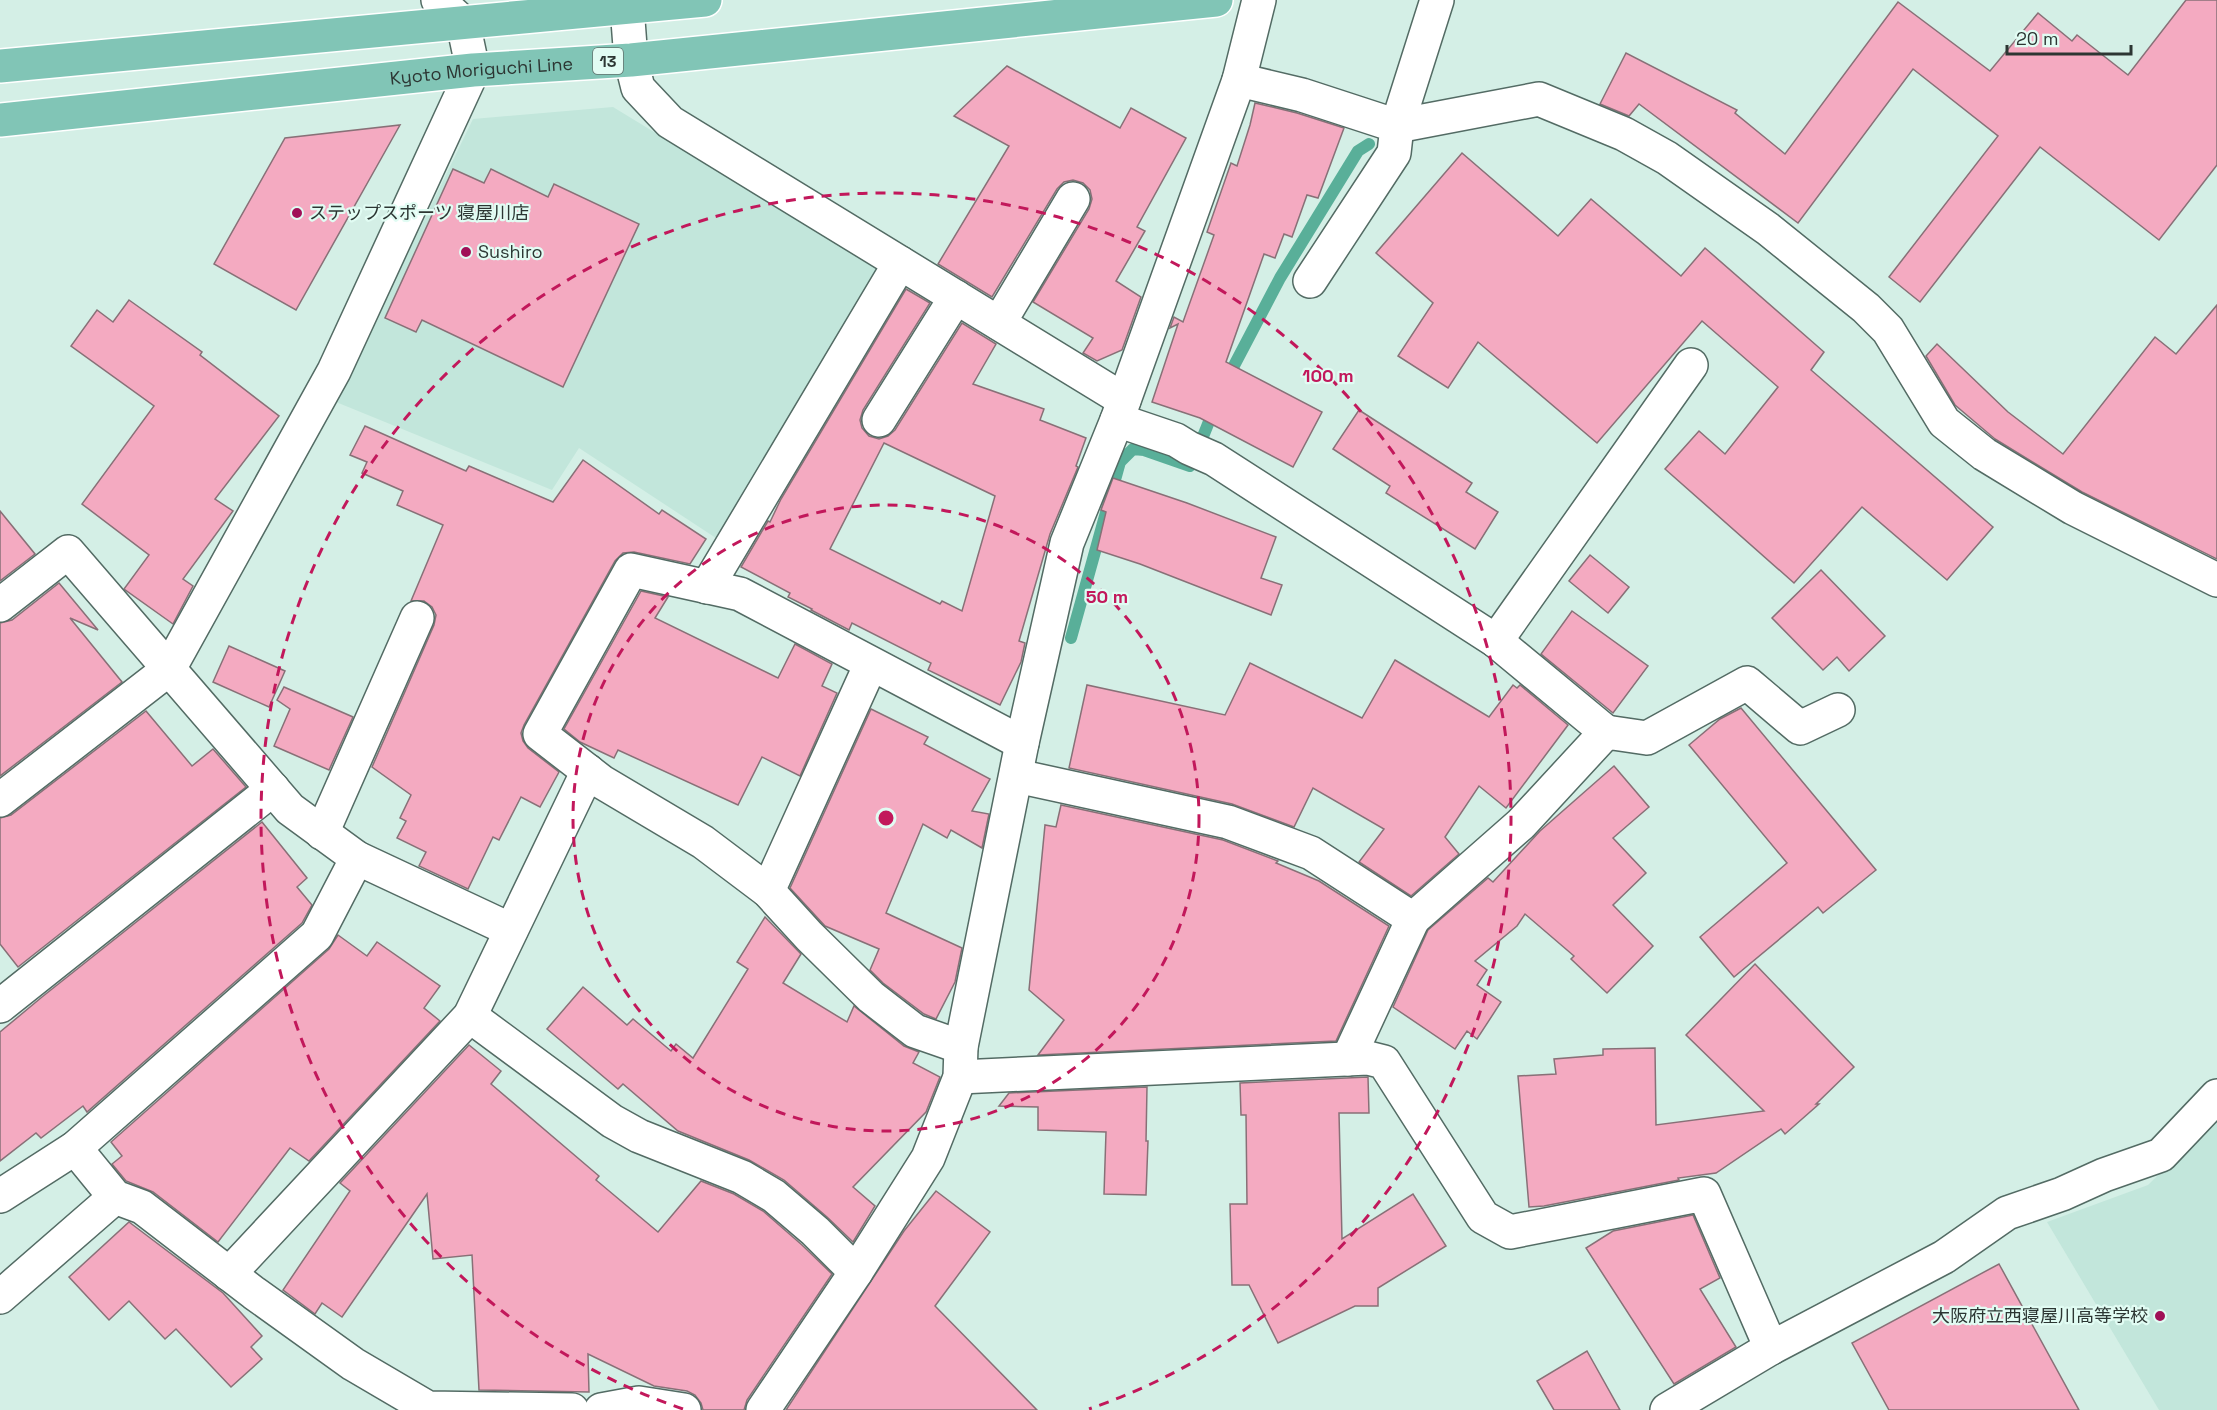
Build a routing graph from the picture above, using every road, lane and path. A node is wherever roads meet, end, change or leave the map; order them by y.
1 (438, 0) edge
2 (705, 0) edge
3 (1216, 0) edge
4 (1259, 0) edge
5 (1437, 0) edge
6 (627, 7) junction
7 (463, 23) junction
8 (631, 60) junction
9 (0, 66) edge
10 (473, 70) junction
11 (1239, 80) junction
12 (0, 120) edge
13 (1397, 126) junction
14 (1073, 199) dead end
15 (900, 263) junction
16 (1310, 281) dead end
17 (956, 297) junction
18 (999, 323) junction
19 (1691, 365) dead end
20 (1120, 410) junction
21 (879, 420) dead end
22 (2217, 580) edge
23 (707, 587) junction
24 (0, 605) edge
25 (417, 618) dead end
26 (1496, 641) junction
27 (871, 664) junction
28 (169, 669) junction
29 (1838, 710) dead end
30 (1606, 732) junction
31 (1022, 743) junction
32 (588, 771) junction
33 (1017, 776) junction
34 (273, 789) junction
35 (0, 800) edge
36 (322, 833) junction
37 (357, 858) junction
38 (768, 891) junction
39 (1413, 919) junction
40 (511, 930) junction
41 (0, 1006) edge
42 (470, 1016) junction
43 (1348, 1059) junction
44 (961, 1062) junction
45 (2217, 1096) edge
46 (75, 1148) junction
47 (0, 1197) edge
48 (115, 1197) junction
49 (856, 1272) junction
50 (229, 1274) junction
51 (0, 1297) edge
52 (1771, 1348) junction
53 (572, 1410) edge
54 (602, 1410) edge
55 (684, 1410) edge
56 (763, 1410) edge
57 (1666, 1410) edge

1 - 7 street
2 - 6 main road
3 - 8 main road, Kyoto Moriguchi Line / 13
4 - 11 street
5 - 13 street
6 - 7 main road
6 - 8 street
7 - 9 main road
7 - 10 street
8 - 10 main road, Kyoto Moriguchi Line / 13
8 - 15 street
10 - 12 main road, Kyoto Moriguchi Line / 13
10 - 28 street
11 - 13 street
11 - 20 street
13 - 16 street
13 - 22 street
14 - 18 street
15 - 17 street
15 - 23 street
17 - 18 street
17 - 21 street
18 - 20 street
19 - 26 street
20 - 26 street
20 - 31 street
23 - 27 street
23 - 32 street
24 - 28 street
25 - 36 street
26 - 30 street
27 - 31 street
27 - 38 street
28 - 34 street
28 - 35 street
29 - 30 street
30 - 39 street
31 - 33 street
32 - 38 street
32 - 40 street
33 - 39 street
33 - 44 street
34 - 36 street
34 - 41 street
36 - 37 street
37 - 40 street
37 - 46 street
38 - 44 street
39 - 43 street
40 - 42 street
42 - 49 street
42 - 50 street
43 - 44 street
43 - 52 street
44 - 49 street
45 - 52 street
46 - 47 street
46 - 48 street
48 - 50 street
48 - 51 street
49 - 56 street
50 - 53 street
52 - 57 street
54 - 55 street

